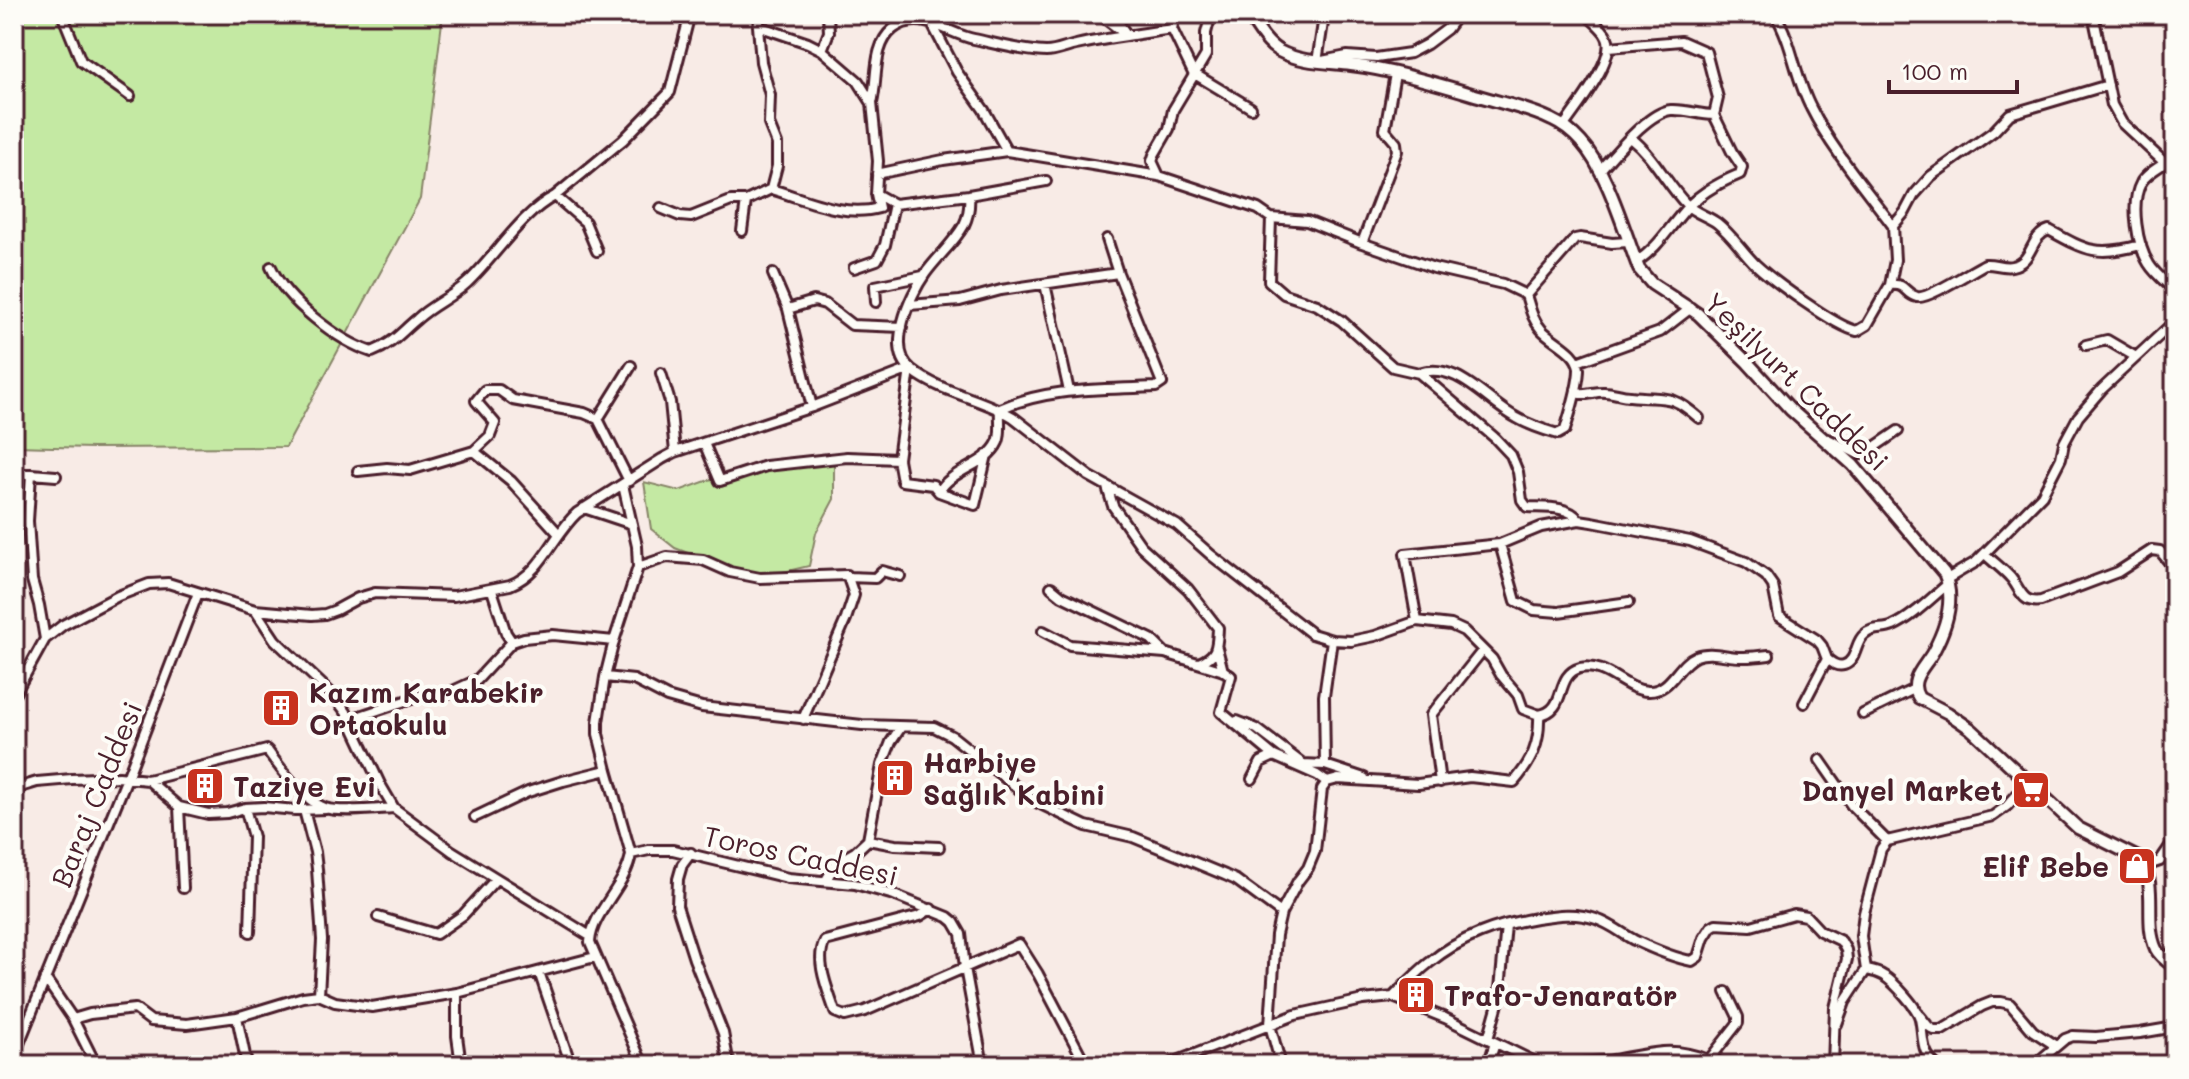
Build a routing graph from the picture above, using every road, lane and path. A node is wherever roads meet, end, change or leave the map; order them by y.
1 (62, 14) edge
2 (690, 14) edge
3 (761, 14) edge
4 (828, 14) edge
5 (1099, 14) edge
6 (1112, 14) edge
7 (1175, 14) edge
8 (1211, 14) edge
9 (1248, 14) edge
10 (1320, 14) edge
11 (1456, 14) edge
12 (1586, 14) edge
13 (1775, 14) edge
14 (2093, 14) edge
15 (932, 23) junction
16 (758, 26) junction
17 (1172, 29) junction
18 (1140, 34) junction
19 (1127, 35) junction
20 (1609, 47) junction
21 (822, 50) junction
22 (1317, 62) junction
23 (1193, 73) junction
24 (1395, 74) junction
25 (2108, 85) junction
26 (130, 96) dead end
27 (872, 103) junction
28 (1251, 108) dead end
29 (1714, 115) junction
30 (1563, 127) junction
31 (1631, 138) junction
32 (1007, 151) junction
33 (2165, 163) junction
34 (2175, 168) edge
35 (1600, 170) junction
36 (877, 174) junction
37 (1159, 176) junction
38 (1046, 181) dead end
39 (771, 189) junction
40 (876, 194) junction
41 (969, 195) junction
42 (555, 196) junction
43 (746, 201) junction
44 (894, 204) junction
45 (1688, 207) junction
46 (661, 208) dead end
47 (1271, 218) junction
48 (1893, 226) junction
49 (742, 231) dead end
50 (1107, 239) dead end
51 (1628, 242) junction
52 (1362, 243) junction
53 (2141, 245) junction
54 (597, 251) dead end
55 (1636, 262) junction
56 (271, 267) dead end
57 (854, 268) dead end
58 (1118, 273) junction
59 (773, 274) dead end
60 (923, 276) junction
61 (1045, 284) junction
62 (1890, 285) junction
63 (2175, 291) edge
64 (1526, 295) junction
65 (876, 302) dead end
66 (909, 305) junction
67 (1691, 308) junction
68 (788, 309) junction
69 (2175, 321) edge
70 (902, 327) junction
71 (2086, 345) dead end
72 (2136, 357) junction
73 (1577, 362) junction
74 (631, 366) dead end
75 (910, 369) junction
76 (661, 373) dead end
77 (1419, 373) junction
78 (1576, 389) junction
79 (1069, 391) junction
80 (812, 407) junction
81 (1000, 409) junction
82 (1699, 418) dead end
83 (598, 419) junction
84 (1898, 431) dead end
85 (1823, 438) junction
86 (704, 443) junction
87 (474, 451) junction
88 (675, 452) junction
89 (987, 455) junction
90 (898, 459) junction
91 (358, 471) dead end
92 (14, 474) edge
93 (31, 474) junction
94 (56, 476) dead end
95 (626, 483) junction
96 (1107, 487) junction
97 (939, 492) junction
98 (584, 508) junction
99 (1579, 520) junction
100 (632, 524) junction
101 (558, 533) junction
102 (1500, 544) junction
103 (1985, 554) junction
104 (638, 567) junction
105 (2175, 569) edge
106 (900, 576) dead end
107 (848, 577) junction
108 (1947, 582) junction
109 (1051, 587) dead end
110 (492, 590) junction
111 (198, 593) junction
112 (1629, 602) dead end
113 (255, 610) junction
114 (1417, 621) junction
115 (1043, 631) dead end
116 (45, 639) junction
117 (1332, 640) junction
118 (614, 641) junction
119 (512, 642) junction
120 (1217, 648) junction
121 (1483, 650) junction
122 (1165, 653) junction
123 (1769, 655) dead end
124 (1827, 659) junction
125 (1198, 663) junction
126 (1223, 671) junction
127 (605, 677) junction
128 (1914, 689) junction
129 (14, 695) edge
130 (1804, 703) dead end
131 (1863, 714) dead end
132 (1539, 715) junction
133 (1229, 718) junction
134 (351, 719) junction
135 (803, 719) junction
136 (901, 727) junction
137 (1274, 756) junction
138 (1820, 760) dead end
139 (1325, 765) junction
140 (607, 770) junction
141 (127, 778) junction
142 (1252, 779) dead end
143 (148, 780) junction
144 (2029, 781) junction
145 (1327, 782) junction
146 (1378, 782) junction
147 (1440, 782) junction
148 (14, 789) edge
149 (179, 807) junction
150 (245, 808) junction
151 (394, 808) junction
152 (326, 809) junction
153 (304, 810) junction
154 (475, 817) dead end
155 (2175, 839) edge
156 (868, 840) junction
157 (1887, 841) junction
158 (939, 847) dead end
159 (691, 853) junction
160 (631, 854) junction
161 (2145, 866) junction
162 (496, 879) junction
163 (826, 880) junction
164 (183, 888) dead end
165 (931, 909) junction
166 (1281, 913) junction
167 (378, 917) dead end
168 (1506, 925) junction
169 (250, 932) dead end
170 (590, 936) junction
171 (2175, 951) edge
172 (595, 957) junction
173 (2164, 958) junction
174 (2175, 967) edge
175 (965, 968) junction
176 (1866, 970) junction
177 (539, 972) junction
178 (45, 978) junction
179 (1726, 992) dead end
180 (457, 993) junction
181 (319, 995) junction
182 (1393, 997) junction
183 (1920, 1016) junction
184 (237, 1017) junction
185 (73, 1019) junction
186 (1270, 1025) junction
187 (2175, 1027) edge
188 (1835, 1029) junction
189 (1492, 1041) junction
190 (2056, 1046) junction
191 (14, 1056) edge
192 (1706, 1062) edge
193 (96, 1065) edge
194 (247, 1065) edge
195 (461, 1065) edge
196 (571, 1065) edge
197 (643, 1065) edge
198 (727, 1065) edge
199 (983, 1065) edge
200 (1086, 1065) edge
201 (1167, 1065) edge
202 (1281, 1065) edge
203 (1488, 1065) edge
204 (1541, 1065) edge
205 (1569, 1065) edge
206 (1833, 1065) edge
207 (1936, 1065) edge
208 (2034, 1065) edge

1 - 26 street
2 - 42 street
3 - 16 street
4 - 21 street
5 - 19 street
6 - 19 street
7 - 17 street
8 - 23 street
9 - 22 main road, Yeşilyurt Caddesi
10 - 22 street
11 - 22 street
12 - 20 street
13 - 48 street
14 - 25 street
15 - 18 street
15 - 27 street
15 - 32 street
16 - 21 street
16 - 39 street
17 - 18 street
17 - 23 street
18 - 19 street
20 - 29 street
20 - 30 street
21 - 27 street
22 - 24 main road, Yeşilyurt Caddesi
23 - 28 street
23 - 37 street
24 - 30 main road, Yeşilyurt Caddesi
24 - 52 street
25 - 33 street
25 - 48 street
27 - 36 street
29 - 31 street
29 - 45 street
30 - 35 main road, Yeşilyurt Caddesi
31 - 35 street
31 - 45 street
32 - 36 street
32 - 37 street
33 - 34 street
33 - 53 street
35 - 51 main road, Yeşilyurt Caddesi
36 - 40 street
37 - 47 street
38 - 41 street
39 - 40 street
39 - 43 street
40 - 44 street
41 - 44 street
41 - 60 street
42 - 54 street
42 - 56 street
43 - 46 street
43 - 49 street
44 - 57 street
45 - 55 street
45 - 62 street
47 - 52 street
47 - 77 street
48 - 62 street
50 - 58 street
51 - 55 main road, Yeşilyurt Caddesi
51 - 64 street
52 - 64 street
53 - 62 street
53 - 63 street
55 - 67 main road, Yeşilyurt Caddesi
58 - 61 street
58 - 79 street
59 - 68 street
60 - 65 street
60 - 66 street
61 - 66 street
61 - 79 street
64 - 73 street
66 - 70 street
67 - 73 street
67 - 85 main road, Yeşilyurt Caddesi
68 - 70 street
68 - 80 street
69 - 72 street
70 - 75 street
71 - 72 street
72 - 103 street
73 - 78 street
74 - 83 street
75 - 80 street
75 - 81 street
75 - 90 street
76 - 88 street
77 - 78 street
77 - 99 street
78 - 82 street
79 - 81 street
80 - 86 street
81 - 89 street
81 - 96 street
83 - 87 street
83 - 95 street
84 - 85 street
85 - 108 main road, Yeşilyurt Caddesi
86 - 88 street
86 - 90 street
87 - 91 street
87 - 101 street
88 - 95 street
89 - 97 street
89 - 97 street
90 - 97 street
92 - 93 street
93 - 94 street
93 - 116 street
95 - 98 street
95 - 100 street
96 - 117 street
96 - 120 street
98 - 100 street
98 - 101 street
99 - 102 street
99 - 124 street
100 - 104 street
101 - 110 street
102 - 112 street
102 - 114 street
103 - 105 street
103 - 108 street
104 - 107 street
104 - 118 street
106 - 107 street
107 - 135 street
108 - 124 street
108 - 128 main road
109 - 122 street
110 - 113 street
110 - 119 street
111 - 113 street
111 - 116 street
111 - 141 street, Baraj Caddesi
113 - 134 street
114 - 117 street
114 - 121 street
115 - 122 street
116 - 129 street
117 - 139 street
118 - 119 street
118 - 127 street
119 - 134 street
120 - 125 street
120 - 126 street
121 - 132 street
121 - 147 street
122 - 125 street
123 - 132 street
124 - 130 street
125 - 126 street
126 - 133 street
127 - 135 street
127 - 140 street
128 - 131 street
128 - 144 main road
132 - 147 street
133 - 137 street
133 - 139 street
134 - 151 street
135 - 136 street
136 - 156 street
136 - 166 street
137 - 142 street
137 - 145 street
138 - 157 street
139 - 146 street
140 - 154 street
140 - 160 street
141 - 143 street
141 - 148 street
141 - 178 street, Baraj Caddesi
143 - 149 street
143 - 152 street
144 - 157 street
144 - 161 main road
145 - 146 street
145 - 166 street
146 - 147 street
149 - 150 street
149 - 164 street
150 - 153 street
150 - 169 street
151 - 152 street
151 - 162 street
152 - 153 street
153 - 181 street
155 - 161 street
156 - 158 street
156 - 163 street
157 - 176 street
159 - 160 street, Toros Caddesi
159 - 163 street, Toros Caddesi
159 - 198 street
160 - 170 street
161 - 173 main road
162 - 167 street
162 - 170 street
163 - 165 street, Toros Caddesi
165 - 175 street, Toros Caddesi
165 - 175 street
166 - 186 street
168 - 182 street
168 - 188 street
168 - 189 street
170 - 172 street
171 - 173 street
172 - 177 street
172 - 197 street
173 - 174 main road
175 - 199 street, Toros Caddesi
175 - 200 street
176 - 183 street
176 - 188 street
177 - 180 street
177 - 196 street
178 - 185 street
178 - 191 street, Baraj Caddesi
179 - 192 street
180 - 181 street
180 - 195 street
181 - 184 street
182 - 186 street
182 - 189 street
183 - 190 street
183 - 207 street
184 - 185 street
184 - 194 street
185 - 193 street
186 - 201 street
186 - 202 street
187 - 190 street
188 - 206 street
189 - 203 street
189 - 204 street
190 - 208 street
192 - 205 street

